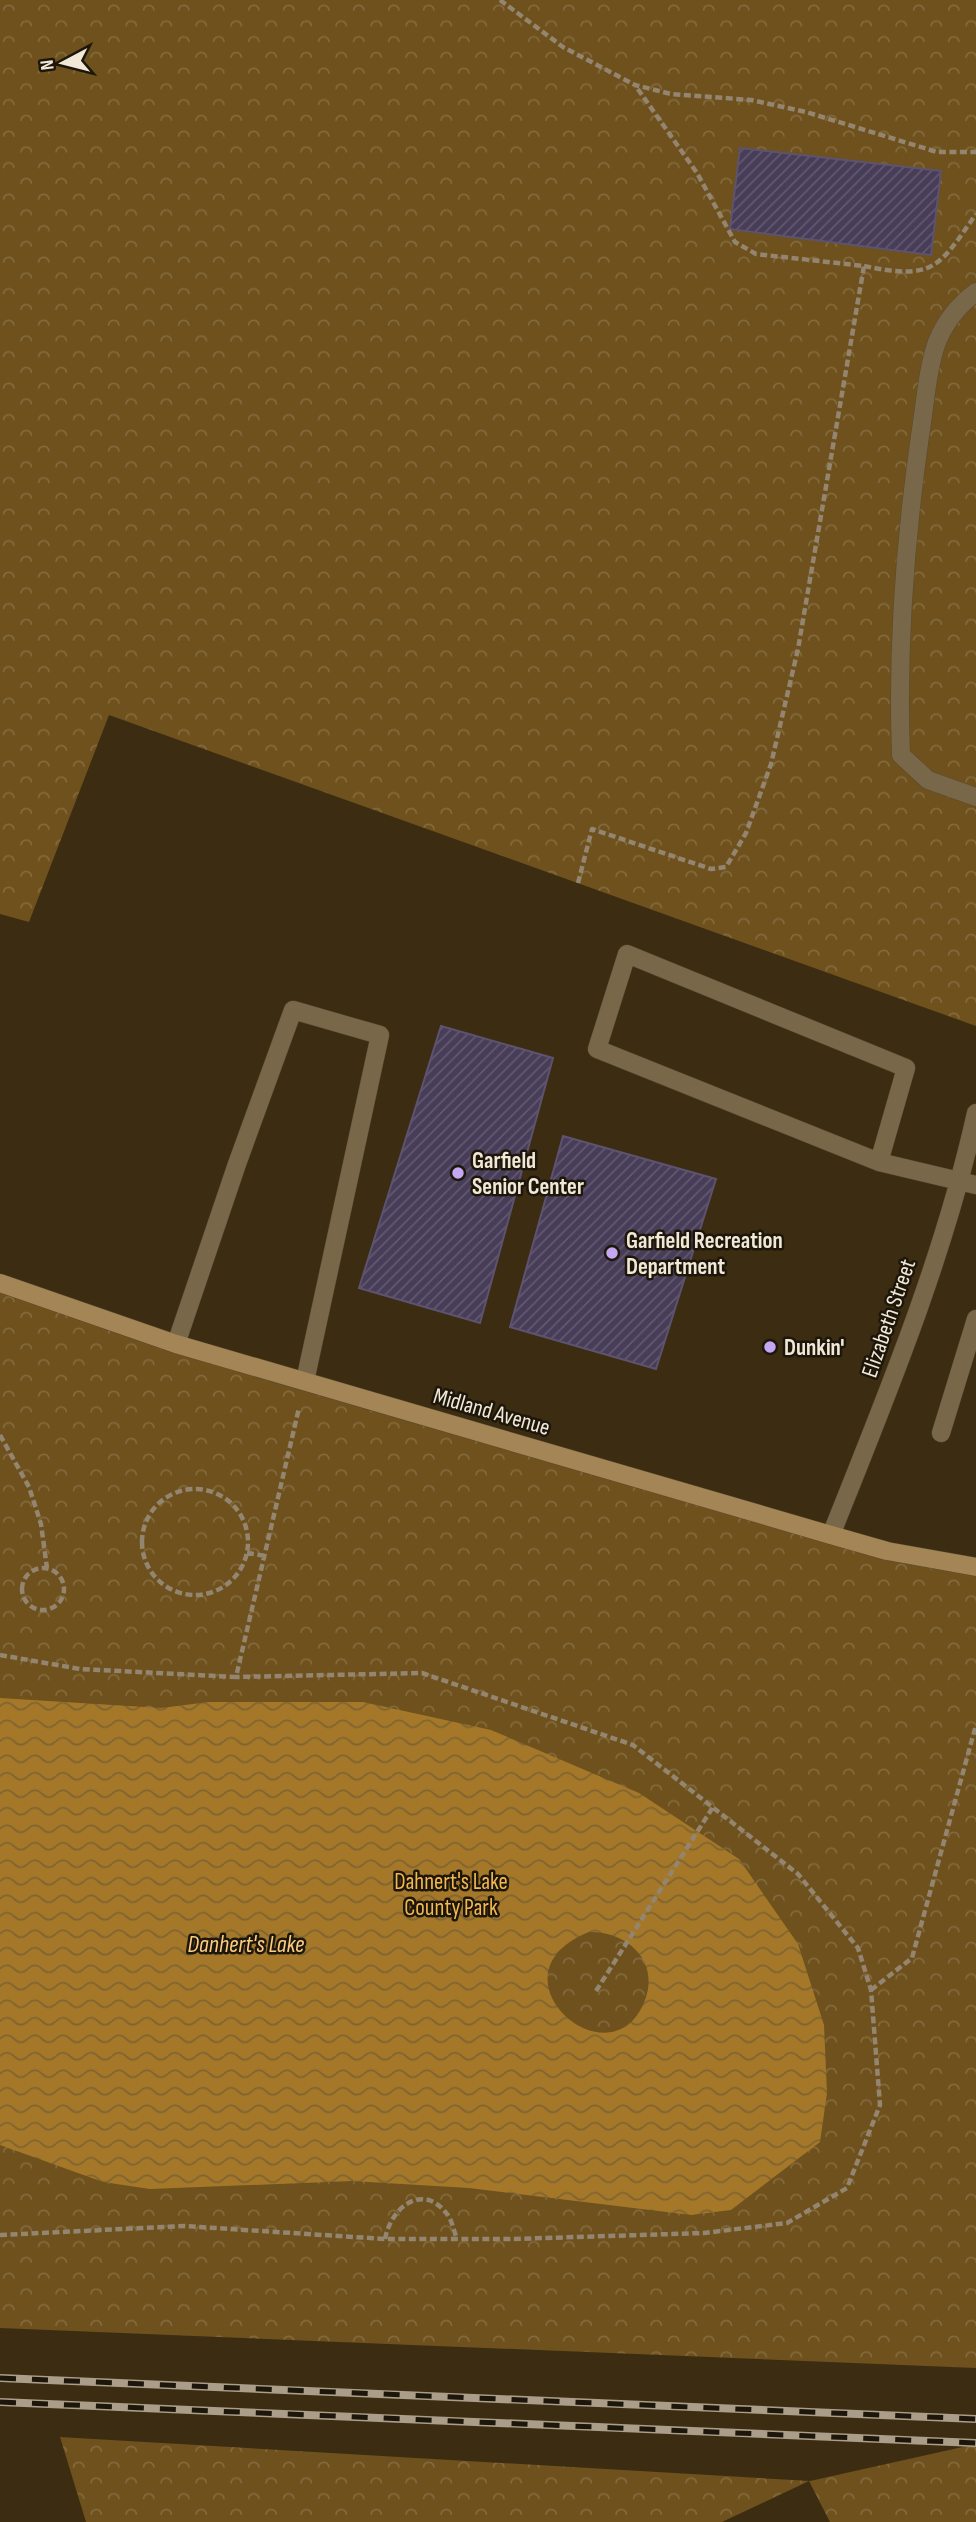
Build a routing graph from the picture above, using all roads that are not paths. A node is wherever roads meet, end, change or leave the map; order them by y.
1 (976, 292) edge
2 (976, 797) edge
3 (976, 1113) edge
4 (879, 1162) junction
5 (968, 1184) edge
6 (0, 1283) edge
7 (976, 1319) edge
8 (176, 1344) junction
9 (305, 1381) junction
10 (941, 1433) dead end
11 (831, 1535) junction
12 (976, 1567) edge

1 - 2 street
3 - 5 street, Elizabeth Street
4 - 4 street
4 - 5 street
5 - 11 street, Elizabeth Street
6 - 8 street, Midland Avenue
7 - 10 street
8 - 9 street, Midland Avenue
8 - 9 street
9 - 11 street, Midland Avenue
11 - 12 street, Midland Avenue

